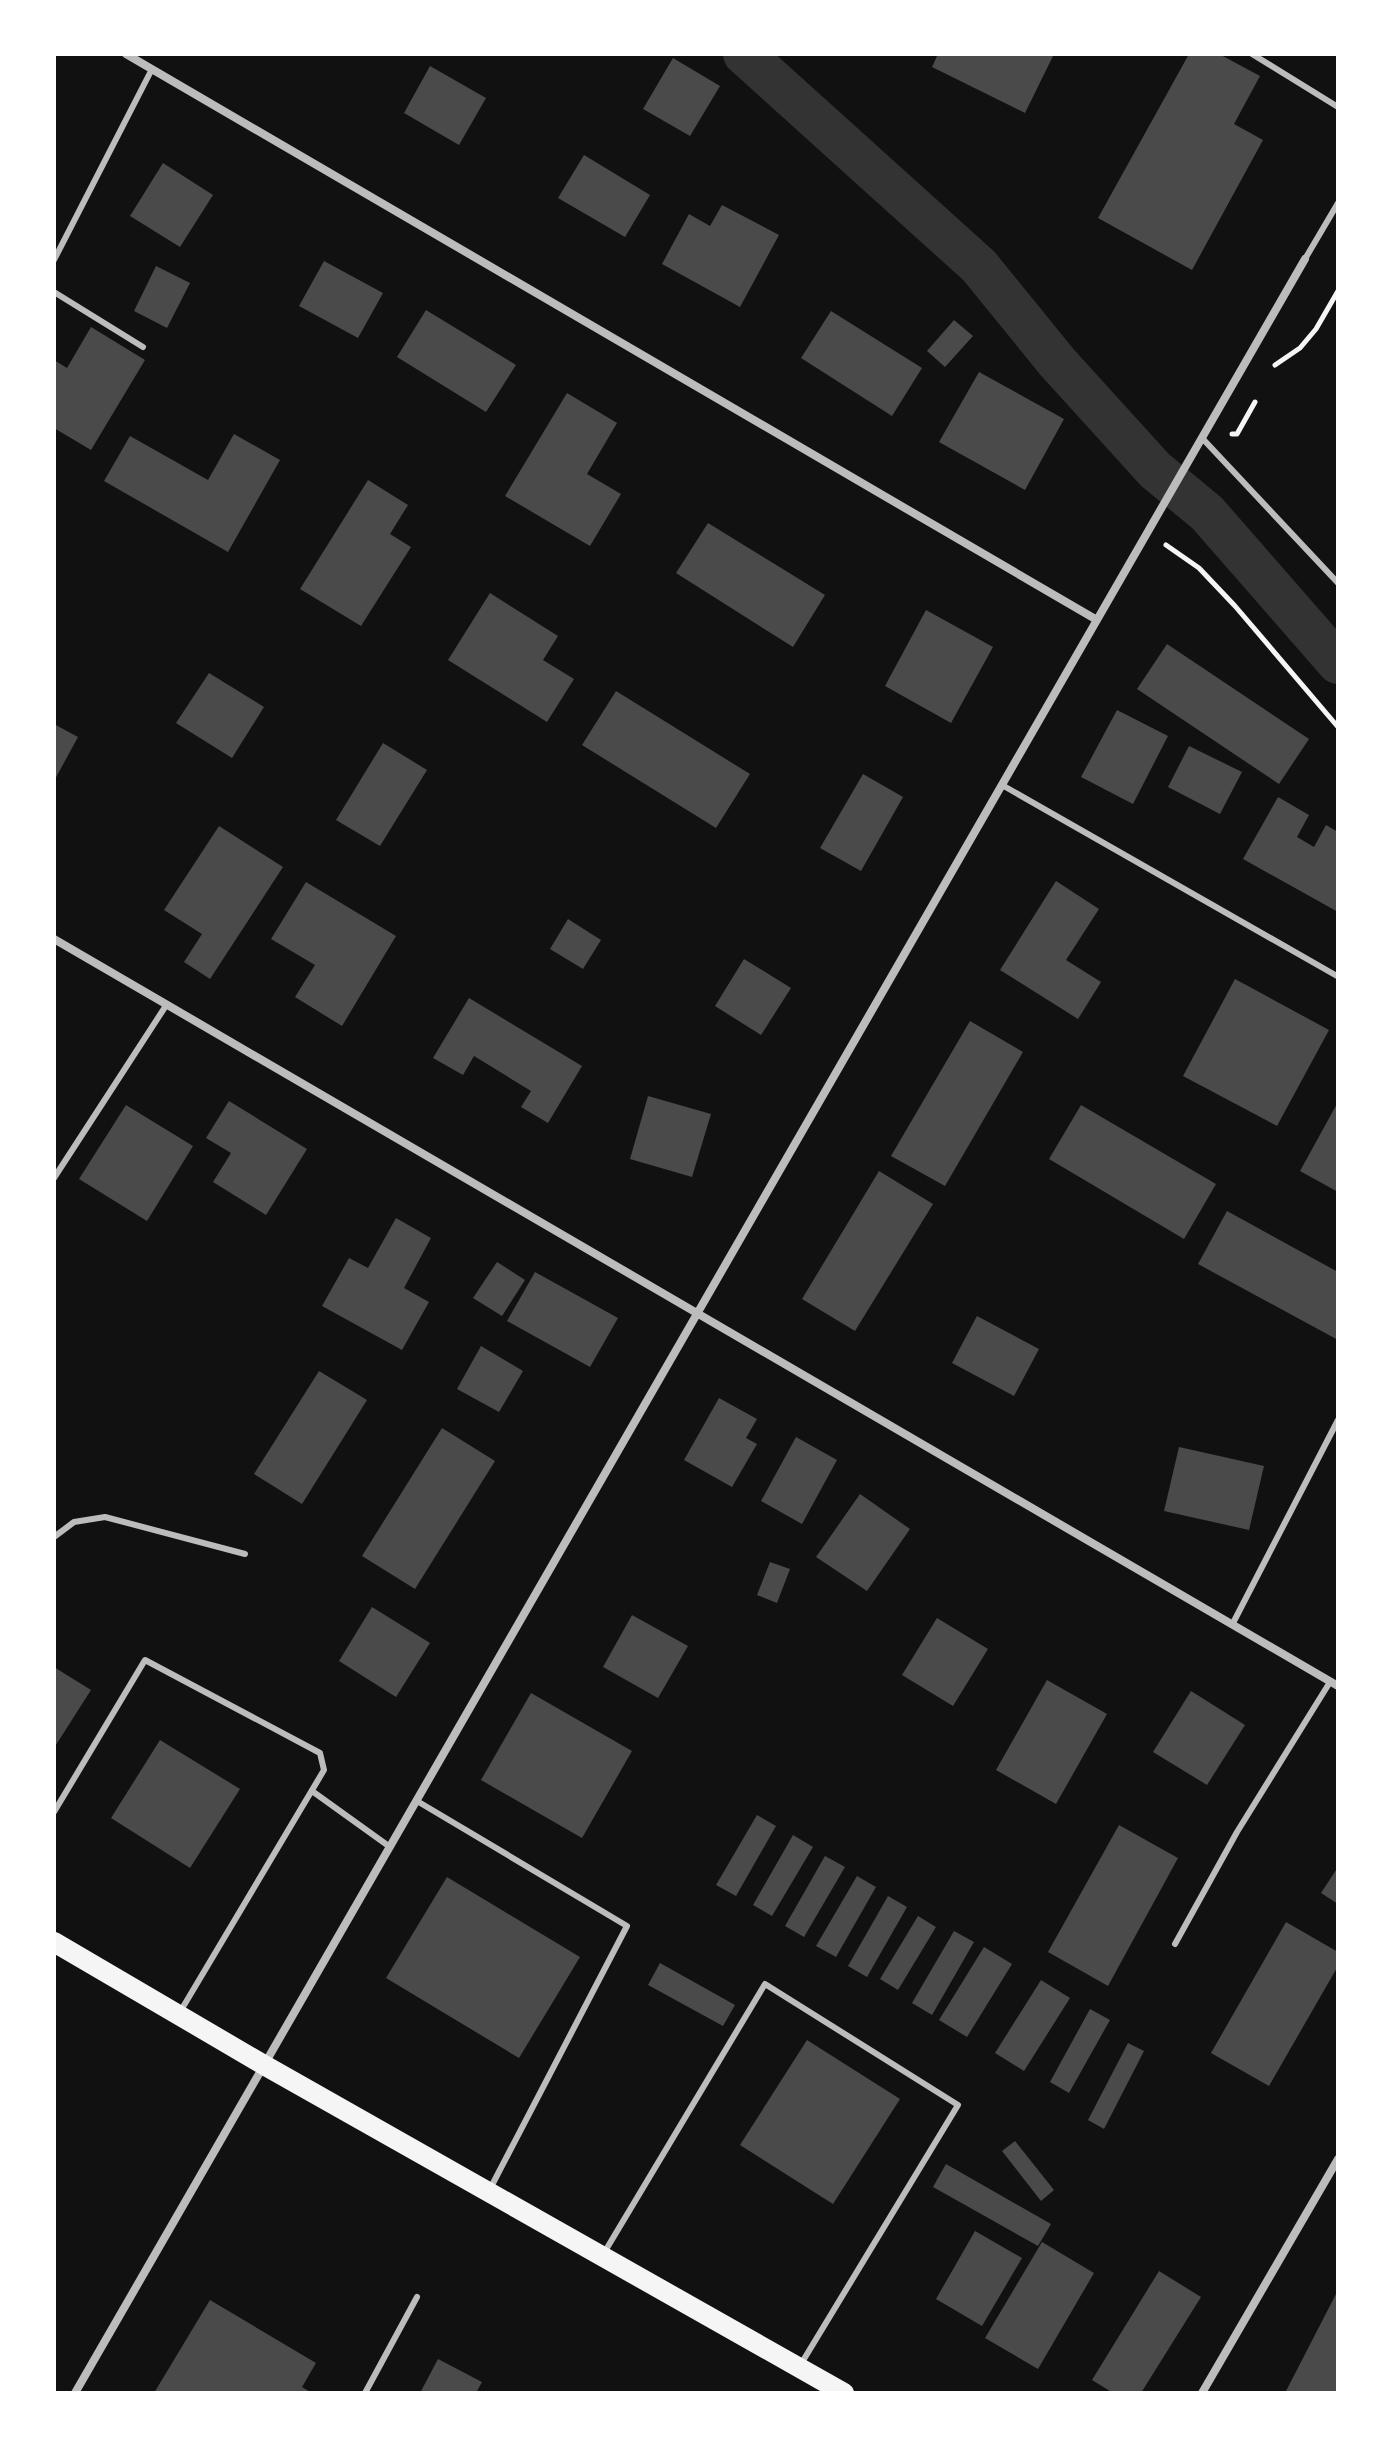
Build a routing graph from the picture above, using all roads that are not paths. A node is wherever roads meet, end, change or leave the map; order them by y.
1 (126, 54) edge
2 (1252, 54) edge
3 (152, 69) junction
4 (1338, 107) edge
5 (1338, 203) edge
6 (1305, 259) joint
7 (54, 260) edge
8 (54, 292) edge
9 (143, 347) dead end
10 (1202, 438) junction
11 (1338, 583) edge
12 (1097, 620) junction
13 (1002, 785) junction
14 (54, 939) edge
15 (1337, 976) edge
16 (167, 1004) junction
17 (54, 1178) edge
18 (697, 1313) junction
19 (1338, 1420) edge
20 (54, 1537) edge
21 (245, 1554) dead end
22 (1232, 1625) junction
23 (1334, 1684) edge
24 (312, 1791) junction
25 (417, 1801) junction
26 (54, 1812) edge
27 (390, 1847) junction
28 (54, 1942) edge
29 (1175, 1944) dead end
30 (178, 2015) junction
31 (264, 2065) junction
32 (1338, 2159) edge
33 (488, 2192) junction
34 (602, 2257) junction
35 (417, 2297) dead end
36 (799, 2368) junction
37 (75, 2393) edge
38 (365, 2393) edge
39 (844, 2393) edge
40 (1202, 2393) edge

1 - 3 street
2 - 4 lane
3 - 7 lane
3 - 12 street
5 - 6 lane
6 - 10 street
8 - 9 lane
10 - 11 lane
10 - 12 street
12 - 13 street
13 - 15 lane
13 - 18 street
14 - 16 street
16 - 17 lane
16 - 18 street
18 - 22 street
18 - 25 street
19 - 22 lane
20 - 21 lane
22 - 23 street
23 - 29 lane
24 - 26 lane
24 - 27 lane
24 - 30 lane
25 - 27 street
25 - 33 lane
27 - 31 street
28 - 30 main road
30 - 31 main road
31 - 33 main road
31 - 37 street
32 - 40 street
33 - 34 main road
34 - 36 main road
34 - 36 lane
35 - 38 lane
36 - 39 main road

